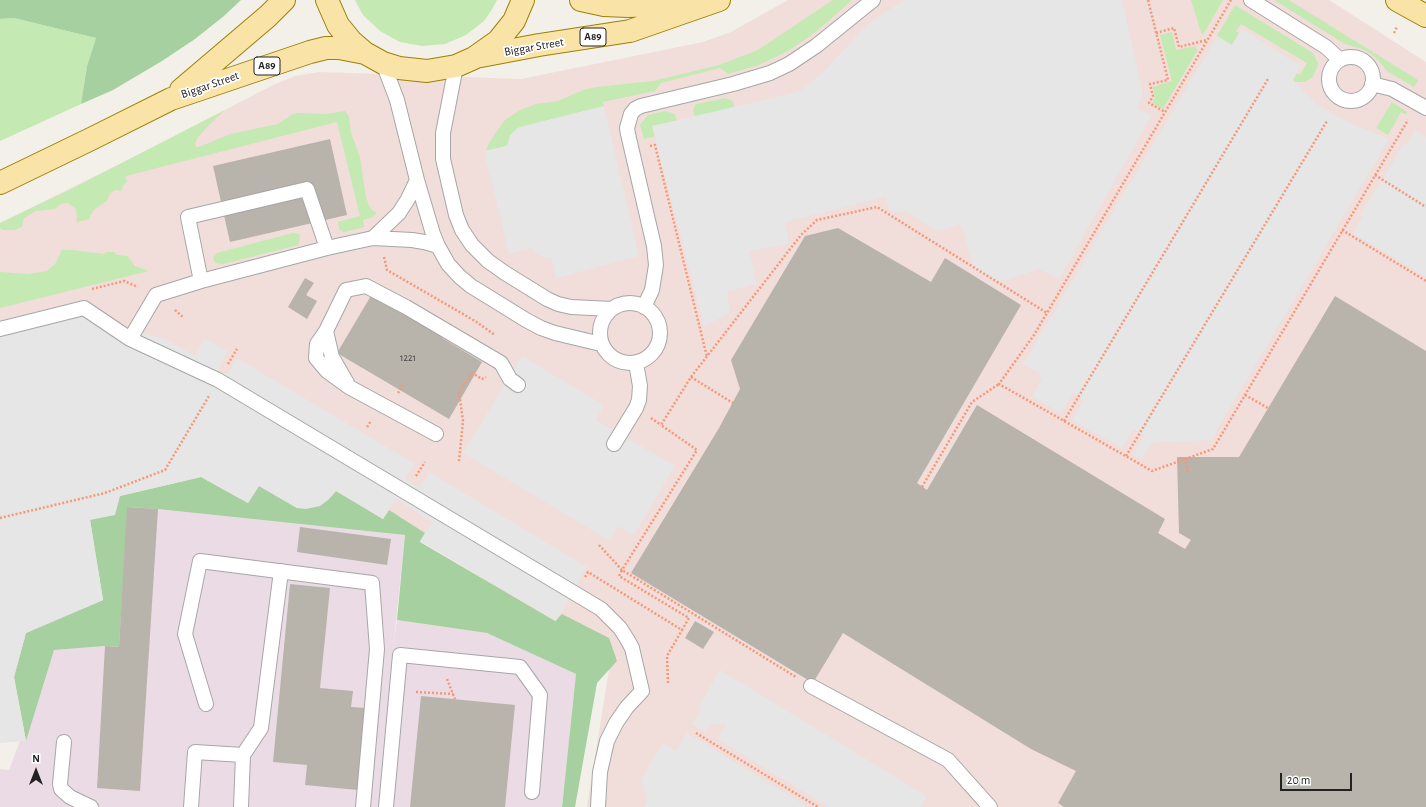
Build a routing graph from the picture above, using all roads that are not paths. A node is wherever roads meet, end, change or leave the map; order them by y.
1 (284, 0) edge
2 (327, 0) edge
3 (523, 0) edge
4 (581, 0) edge
5 (872, 0) edge
6 (1251, 0) edge
7 (1397, 0) edge
8 (714, 2) edge
9 (1426, 16) edge
10 (374, 58) junction
11 (1340, 60) junction
12 (465, 62) junction
13 (1372, 84) junction
14 (171, 99) junction
15 (1422, 106) edge
16 (417, 180) junction
17 (0, 183) edge
18 (373, 238) junction
19 (438, 246) junction
20 (327, 248) junction
21 (201, 281) junction
22 (644, 306) junction
23 (612, 309) junction
24 (0, 329) edge
25 (130, 339) junction
26 (601, 344) junction
27 (636, 363) junction
28 (518, 385) dead end
29 (436, 434) dead end
30 (614, 444) dead end
31 (281, 571) junction
32 (811, 686) road end
33 (206, 704) dead end
34 (64, 742) dead end
35 (242, 755) junction
36 (532, 792) dead end
37 (92, 807) edge
38 (191, 807) edge
39 (241, 807) edge
40 (363, 807) edge
41 (386, 807) edge
42 (598, 807) edge
43 (990, 807) edge

1 - 14 main road, Biggar Street / A89
2 - 10 main road
3 - 12 main road
4 - 8 main road, Biggar Street / A89
5 - 22 lane
6 - 11 lane
7 - 9 main road
8 - 12 main road, Biggar Street / A89
10 - 12 main road, Biggar Street
10 - 14 main road, Biggar Street / A89
10 - 16 lane
11 - 13 lane
11 - 13 lane
12 - 23 lane
13 - 15 lane
14 - 17 main road, Biggar Street / A89
16 - 18 lane
16 - 19 lane
18 - 19 lane
18 - 20 lane
19 - 26 lane
20 - 21 lane
20 - 21 lane
21 - 25 lane
22 - 23 lane
22 - 27 lane
23 - 26 lane
24 - 25 lane
25 - 42 lane
26 - 27 lane
27 - 30 lane
28 - 29 lane
31 - 33 lane
31 - 35 lane
31 - 40 lane
32 - 43 lane
34 - 37 lane
35 - 38 lane
35 - 39 lane
36 - 41 lane

